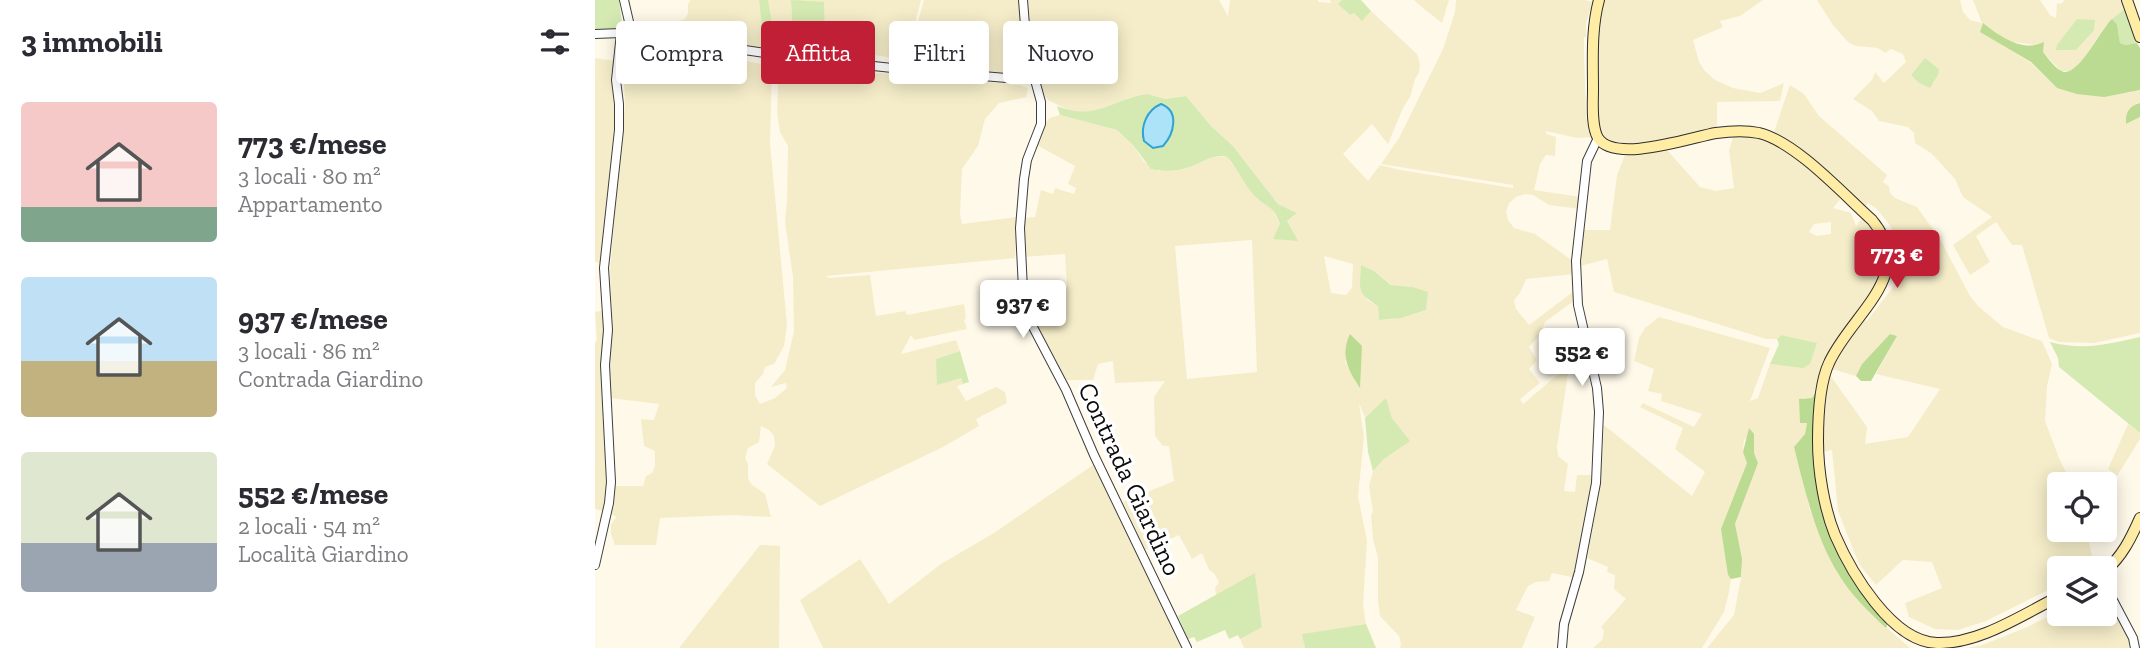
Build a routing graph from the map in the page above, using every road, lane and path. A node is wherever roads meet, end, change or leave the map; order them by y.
1 (624, 0) edge
2 (1023, 0) edge
3 (1599, 0) edge
4 (2127, 0) edge
5 (629, 21) edge
6 (1025, 21) edge
7 (616, 33) edge
8 (595, 34) edge
9 (2140, 37) edge
10 (747, 49) edge
11 (1003, 78) edge
12 (617, 84) edge
13 (1036, 84) edge
14 (1598, 138) junction
15 (2140, 518) edge
16 (2117, 560) edge
17 (595, 565) edge
18 (2047, 602) edge
19 (2117, 608) edge
20 (1187, 648) edge
21 (1562, 648) edge
22 (2135, 648) edge

1 - 5 street
2 - 6 street, Contrada Giardino
3 - 14 main road
4 - 9 main road
7 - 8 street
10 - 11 street
12 - 17 street
13 - 20 street, Contrada Giardino
14 - 18 main road
14 - 21 street
15 - 16 main road
19 - 22 street

